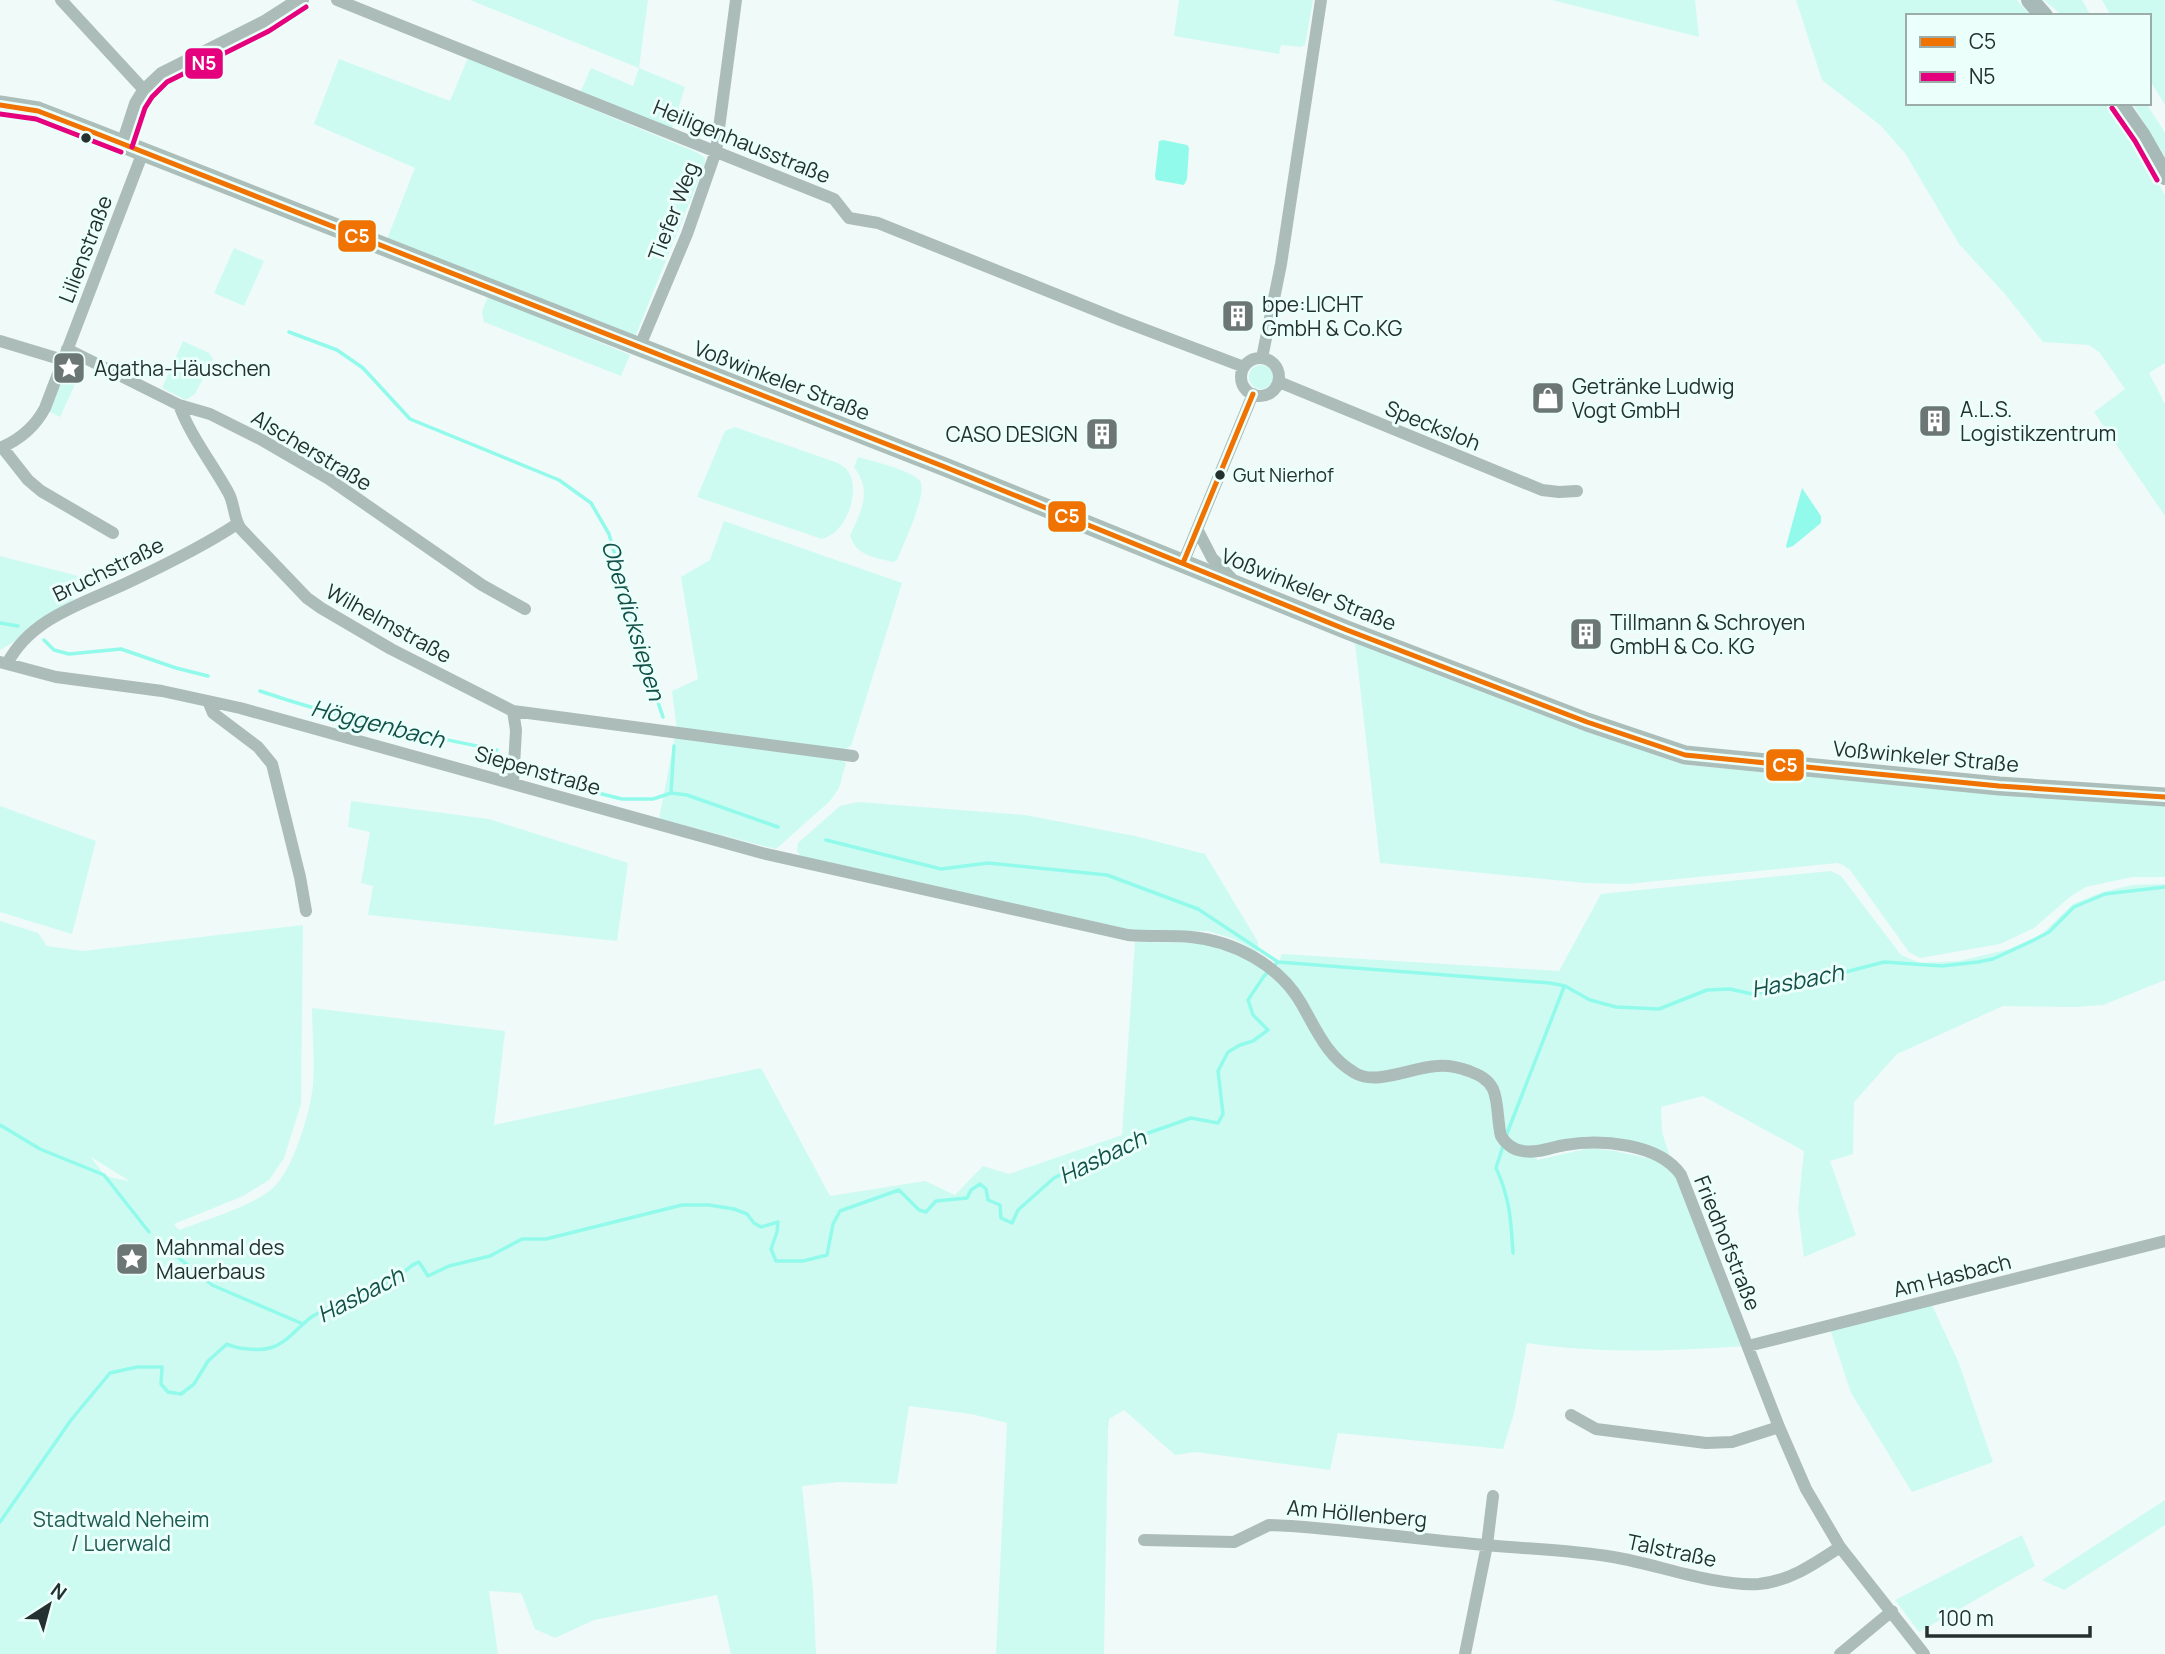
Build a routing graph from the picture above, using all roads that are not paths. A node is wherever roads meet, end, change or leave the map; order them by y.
1 (61, 0) edge
2 (301, 0) edge
3 (337, 0) edge
4 (736, 0) edge
5 (1321, 0) edge
6 (2030, 0) edge
7 (2042, 14) edge
8 (145, 91) junction
9 (0, 105) edge
10 (2120, 105) edge
11 (124, 144) junction
12 (716, 151) junction
13 (143, 152) junction
14 (2165, 176) edge
15 (0, 341) edge
16 (639, 348) junction
17 (65, 355) junction
18 (1262, 358) junction
19 (1244, 367) junction
20 (1279, 382) junction
21 (1253, 394) junction
22 (179, 405) junction
23 (1, 448) edge
24 (1577, 491) dead end
25 (237, 524) junction
26 (1197, 529) junction
27 (113, 533) dead end
28 (1183, 563) junction
29 (1240, 586) junction
30 (524, 609) dead end
31 (4, 663) edge
32 (208, 701) junction
33 (513, 711) junction
34 (853, 756) dead end
35 (513, 784) junction
36 (2165, 797) edge
37 (306, 911) dead end
38 (1331, 1054) joint
39 (2165, 1241) edge
40 (1748, 1346) junction
41 (1571, 1415) dead end
42 (1779, 1427) junction
43 (1493, 1496) dead end
44 (1144, 1540) dead end
45 (1487, 1545) junction
46 (1840, 1547) junction
47 (1892, 1611) junction
48 (1465, 1654) edge
49 (1840, 1654) edge
50 (1924, 1654) edge

1 - 8 street
2 - 8 street
3 - 12 street, Heiligenhausstraße
4 - 12 street, Tiefer Weg
5 - 18 street
6 - 7 main road
8 - 11 street
9 - 11 main road, Voßwinkeler Straße
10 - 14 main road
11 - 13 main road, Voßwinkeler Straße
12 - 16 street, Tiefer Weg
12 - 19 street, Heiligenhausstraße
13 - 16 main road, Voßwinkeler Straße
13 - 17 street, Lilienstraße
15 - 17 street, Alscherstraße
16 - 28 main road, Voßwinkeler Straße
17 - 22 street, Alscherstraße
17 - 23 street, Lilienstraße
18 - 19 street
18 - 20 street
19 - 21 street
20 - 21 street
20 - 24 street, Specksloh
21 - 26 street
22 - 25 street, Wilhelmstraße
22 - 30 street, Alscherstraße
23 - 27 street
25 - 31 street, Bruchstraße
25 - 33 street, Wilhelmstraße
26 - 28 street
26 - 29 street
28 - 29 main road, Voßwinkeler Straße
29 - 36 main road, Voßwinkeler Straße
31 - 32 street, Siepenstraße
32 - 35 street, Siepenstraße
32 - 37 street
33 - 34 street, Wilhelmstraße
33 - 35 street
35 - 38 street, Siepenstraße
38 - 40 street, Friedhofstraße
39 - 40 street, Am Hasbach
40 - 42 street, Friedhofstraße
41 - 42 street
42 - 46 street, Friedhofstraße
43 - 45 street
44 - 45 street, Am Höllenberg
45 - 46 street, Talstraße
45 - 48 street
46 - 47 street, Friedhofstraße
47 - 49 street
47 - 50 street, Friedhofstraße

